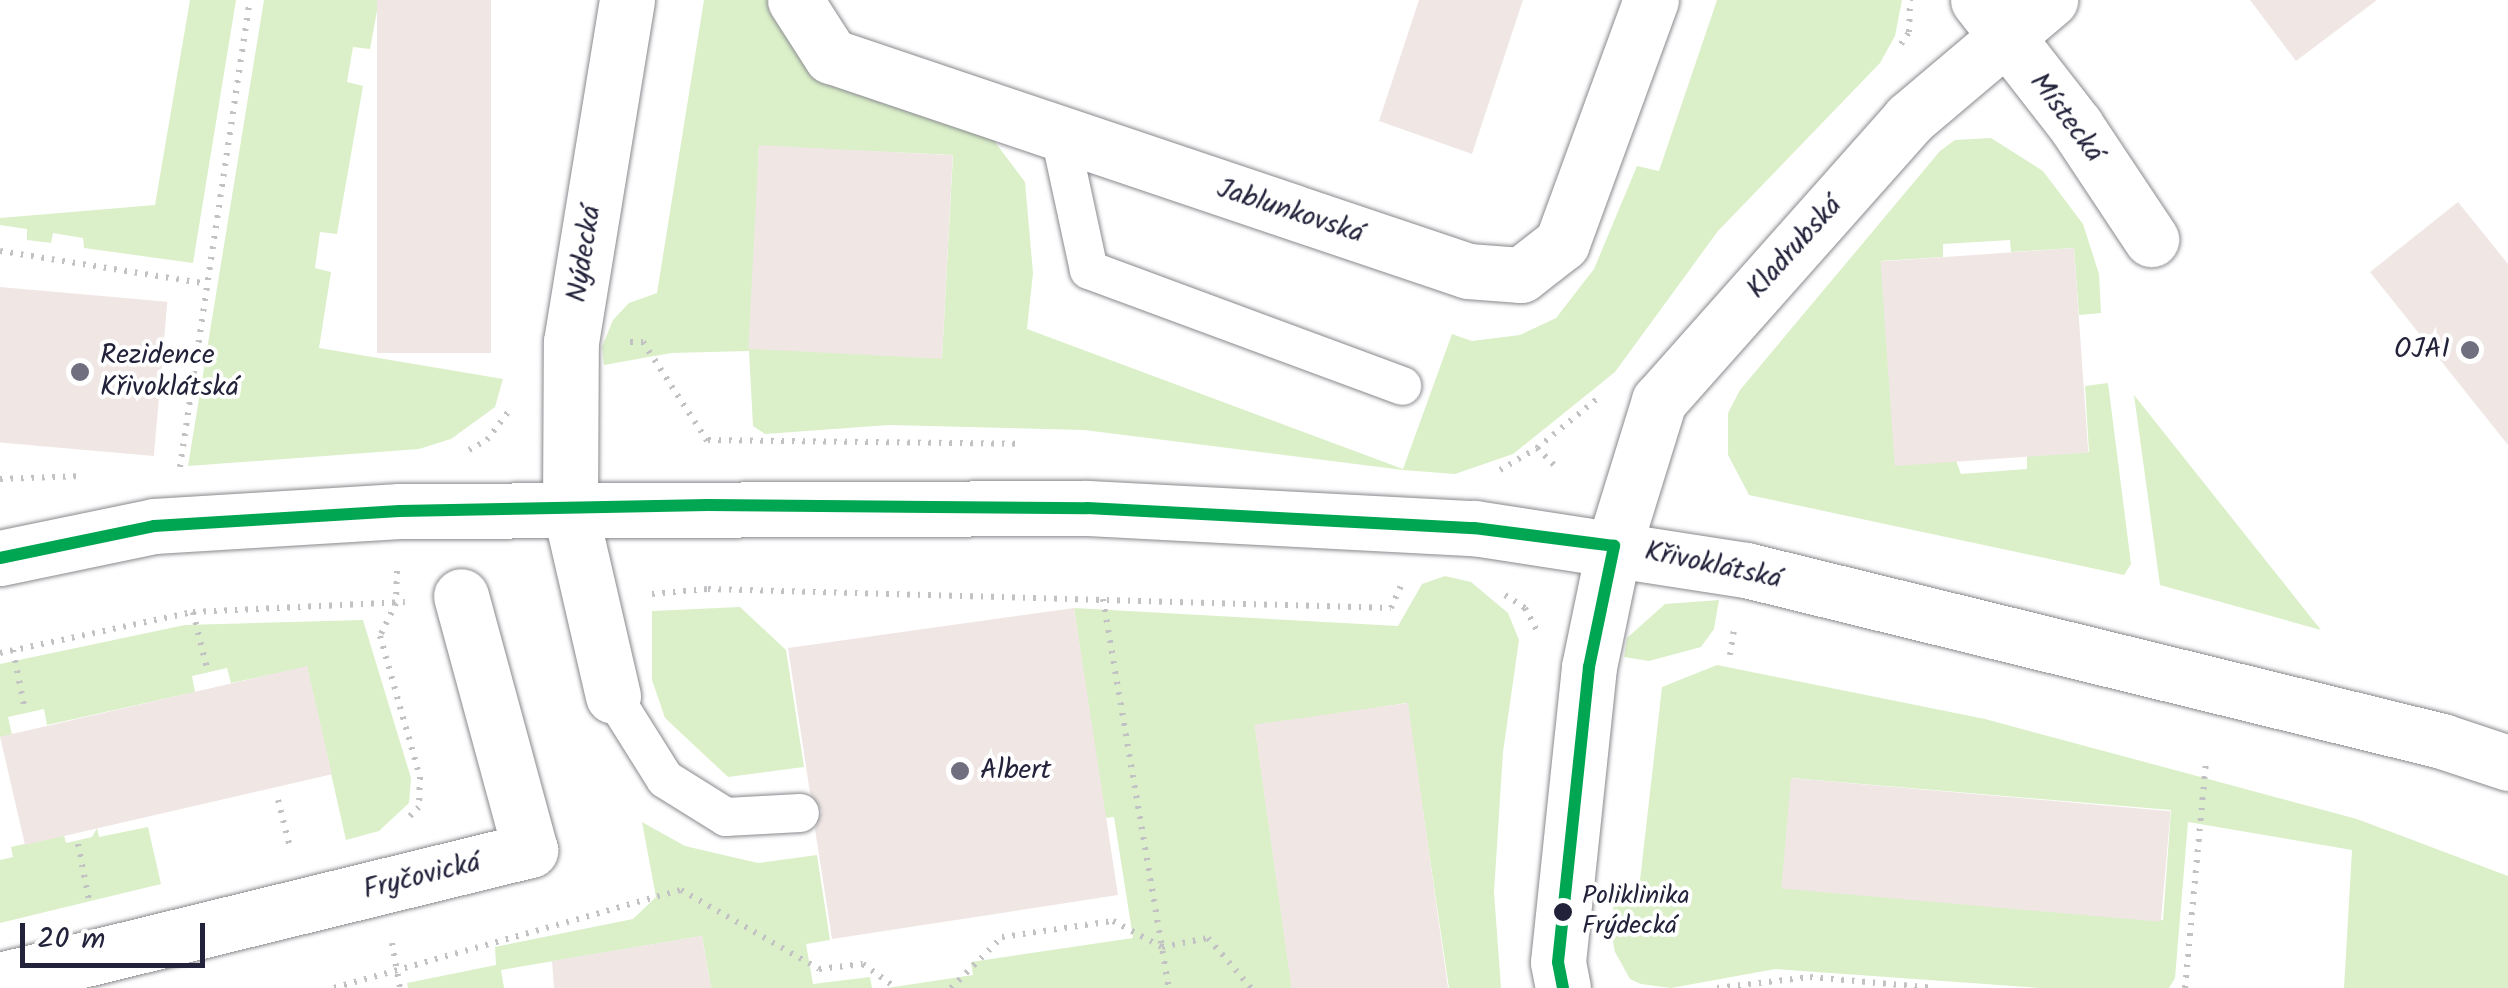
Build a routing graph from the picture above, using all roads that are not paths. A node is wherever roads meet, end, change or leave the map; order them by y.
1 (627, 0) edge
2 (796, 0) edge
3 (1650, 0) edge
4 (2050, 0) edge
5 (1990, 18) edge
6 (1060, 136) junction
7 (2151, 239) dead end
8 (1402, 386) dead end
9 (570, 510) junction
10 (1614, 546) junction
11 (0, 558) edge
12 (461, 596) road end
13 (614, 696) joint
14 (2508, 764) edge
15 (800, 812) dead end
16 (0, 980) edge
17 (1562, 988) edge

1 - 9 street, Nýdecká
2 - 6 street, Jablunkovská
3 - 6 street, Jablunkovská
4 - 5 street, Kladrubská
5 - 7 street, Místecká
5 - 10 street, Kladrubská
6 - 8 lane
9 - 10 street, Křivoklátská
9 - 11 street, Křivoklátská
9 - 13 street
10 - 14 street, Křivoklátská
10 - 17 street, Kladrubská
12 - 16 street, Fryčovická
13 - 15 lane

